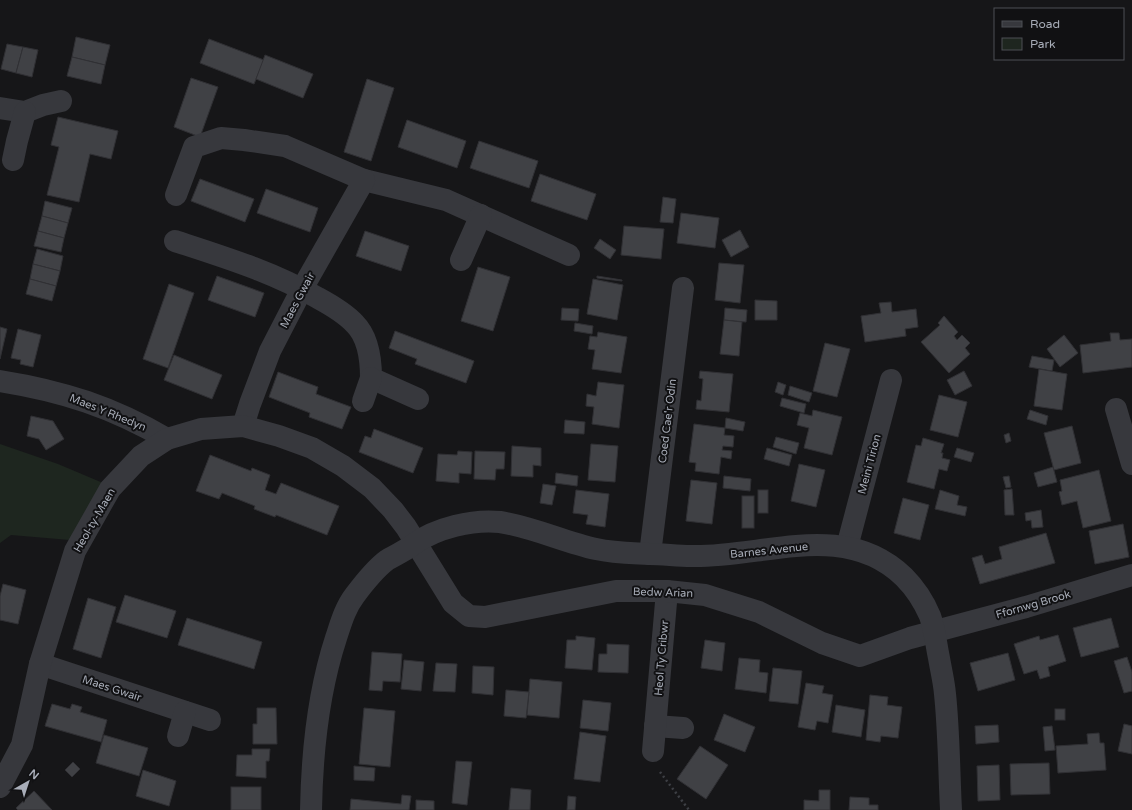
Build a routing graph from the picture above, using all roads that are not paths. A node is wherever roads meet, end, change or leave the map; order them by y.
1 (61, 101) dead end
2 (0, 108) edge
3 (26, 112) junction
4 (14, 160) dead end
5 (364, 180) junction
6 (176, 195) dead end
7 (481, 215) junction
8 (175, 241) dead end
9 (569, 255) dead end
10 (461, 260) dead end
11 (683, 288) dead end
12 (302, 289) junction
13 (371, 378) junction
14 (891, 380) dead end
15 (0, 381) edge
16 (418, 399) dead end
17 (363, 401) dead end
18 (1116, 409) dead end
19 (243, 426) junction
20 (168, 438) junction
21 (1132, 464) edge
22 (415, 544) junction
23 (847, 547) junction
24 (650, 554) junction
25 (1132, 575) edge
26 (667, 590) junction
27 (934, 632) junction
28 (40, 664) junction
29 (185, 712) junction
30 (210, 720) dead end
31 (655, 726) junction
32 (683, 728) dead end
33 (178, 736) dead end
34 (653, 750) road end
35 (0, 787) edge
36 (311, 810) edge
37 (951, 810) edge

1 - 3 street
2 - 3 street
3 - 4 street
5 - 6 street
5 - 7 street
5 - 12 street, Maes Gwair
7 - 9 street
7 - 10 street
8 - 12 street
11 - 24 street, Coed Cae'r Odin
12 - 13 street
12 - 19 street, Maes Gwair
13 - 16 street
13 - 17 street
14 - 23 street, Meini Tirion
15 - 20 street, Maes Y Rhedyn
18 - 21 street
19 - 20 street, Heol-ty-Maen
19 - 22 street, Heol-ty-Maen
20 - 28 street, Heol-ty-Maen
22 - 24 street, Barnes Avenue
22 - 26 street, Bedw Arian
22 - 36 street, Barnes Avenue
23 - 24 street, Barnes Avenue
23 - 27 street, Barnes Avenue
25 - 27 street, Ffornwg Brook
26 - 27 street, Bedw Arian
26 - 31 street, Heol Ty Cribwr
27 - 37 street, Barnes Avenue
28 - 29 street, Maes Gwair
28 - 35 street, Heol-ty-Maen
29 - 30 street, Maes Gwair
29 - 33 street
31 - 32 street
31 - 34 street, Heol Ty Cribwr

